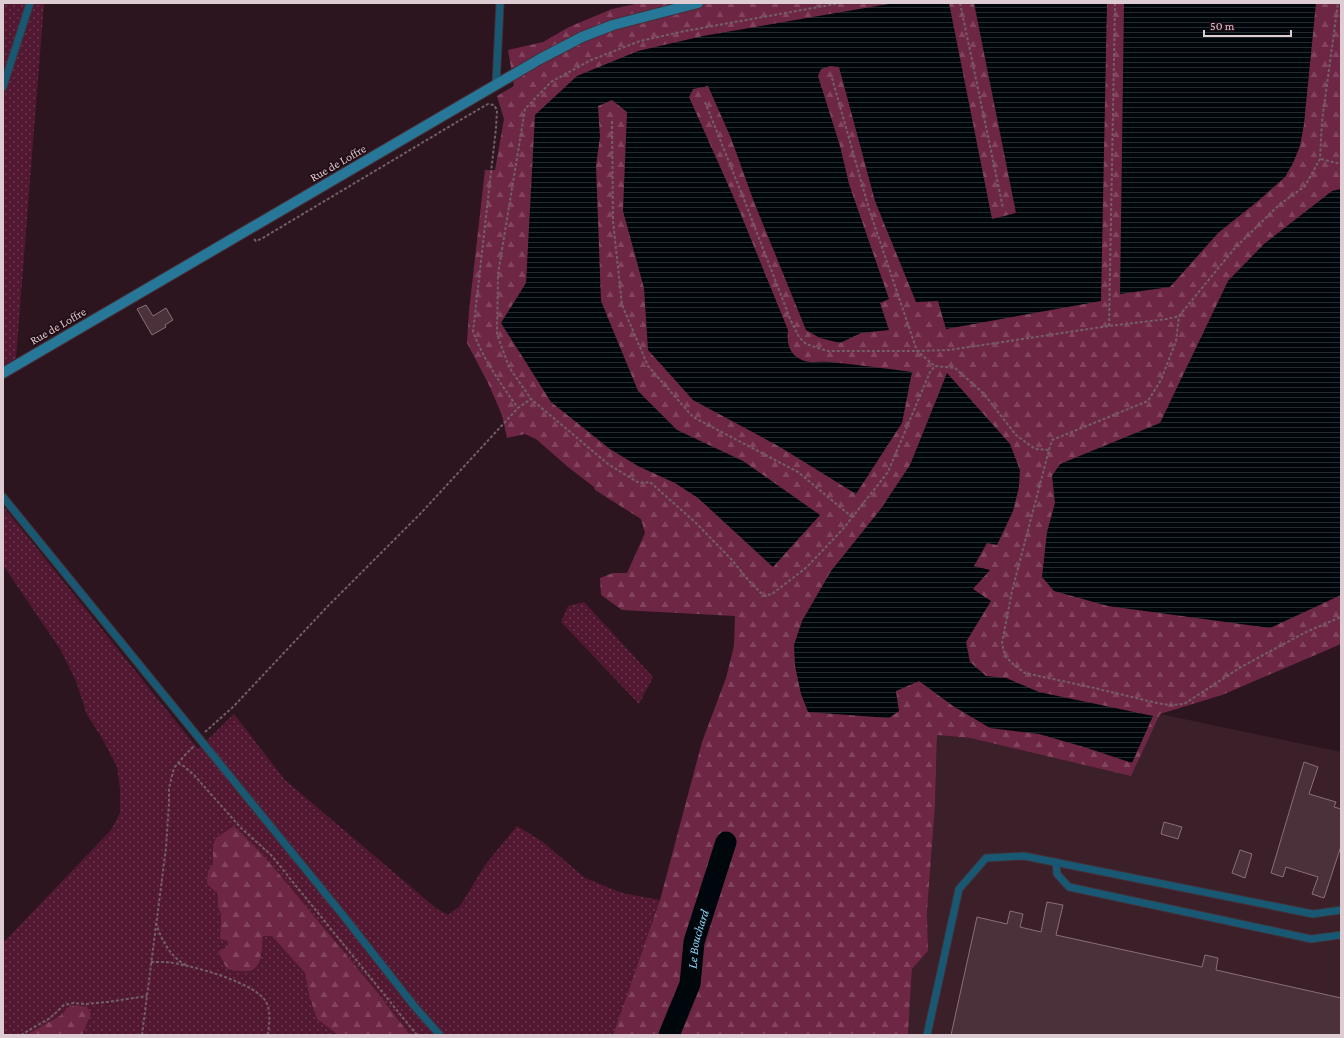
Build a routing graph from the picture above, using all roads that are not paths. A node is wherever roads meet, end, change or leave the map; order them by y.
1 (30, 3) edge
2 (500, 3) edge
3 (698, 3) edge
4 (496, 85) junction
5 (3, 86) edge
6 (3, 373) edge
7 (3, 498) edge
8 (1056, 862) junction
9 (1341, 910) edge
10 (1341, 935) edge
11 (440, 1035) edge
12 (927, 1035) edge

1 - 5 lane
2 - 4 lane
3 - 4 main road, Rue de Loffre
4 - 6 main road, Rue de Loffre
7 - 11 lane
8 - 9 lane
8 - 10 lane
8 - 12 lane

